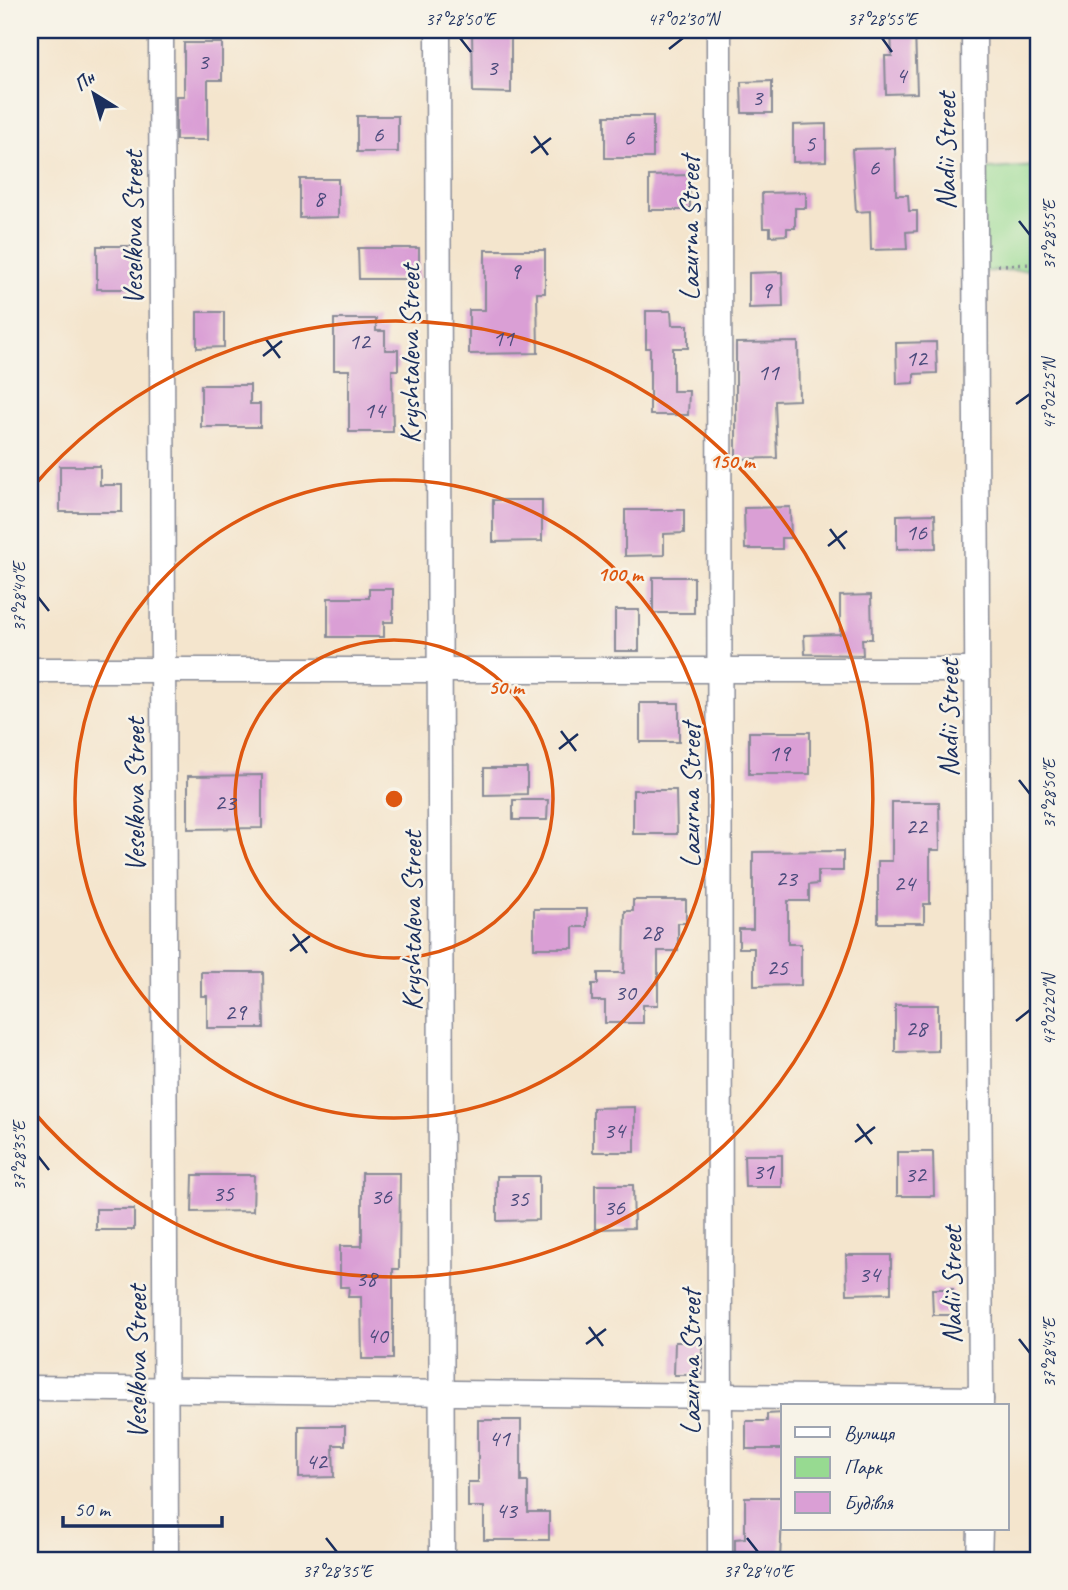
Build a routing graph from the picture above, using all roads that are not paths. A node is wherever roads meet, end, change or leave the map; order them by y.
1 (161, 30) edge
2 (438, 30) edge
3 (719, 30) edge
4 (974, 30) edge
5 (30, 670) edge
6 (163, 670) junction
7 (440, 670) junction
8 (719, 670) junction
9 (977, 670) junction
10 (30, 1388) edge
11 (166, 1389) junction
12 (442, 1393) junction
13 (720, 1396) junction
14 (981, 1403) edge
15 (980, 1530) edge
16 (166, 1560) edge
17 (442, 1560) edge
18 (720, 1560) edge
19 (979, 1560) edge

1 - 6 street, Veselkova Street
2 - 7 street, Kryshtaleva Street
3 - 8 street, Lazurna Street
4 - 9 street, Nadii Street
5 - 6 street
6 - 7 street
6 - 11 street, Veselkova Street
7 - 8 street
7 - 12 street, Kryshtaleva Street
8 - 9 street
8 - 13 street, Lazurna Street
9 - 14 street, Nadii Street
10 - 11 street
11 - 12 street
11 - 16 street, Veselkova Street
12 - 13 street
12 - 17 street, Kryshtaleva Street
13 - 14 street
13 - 18 street, Lazurna Street
15 - 19 street

